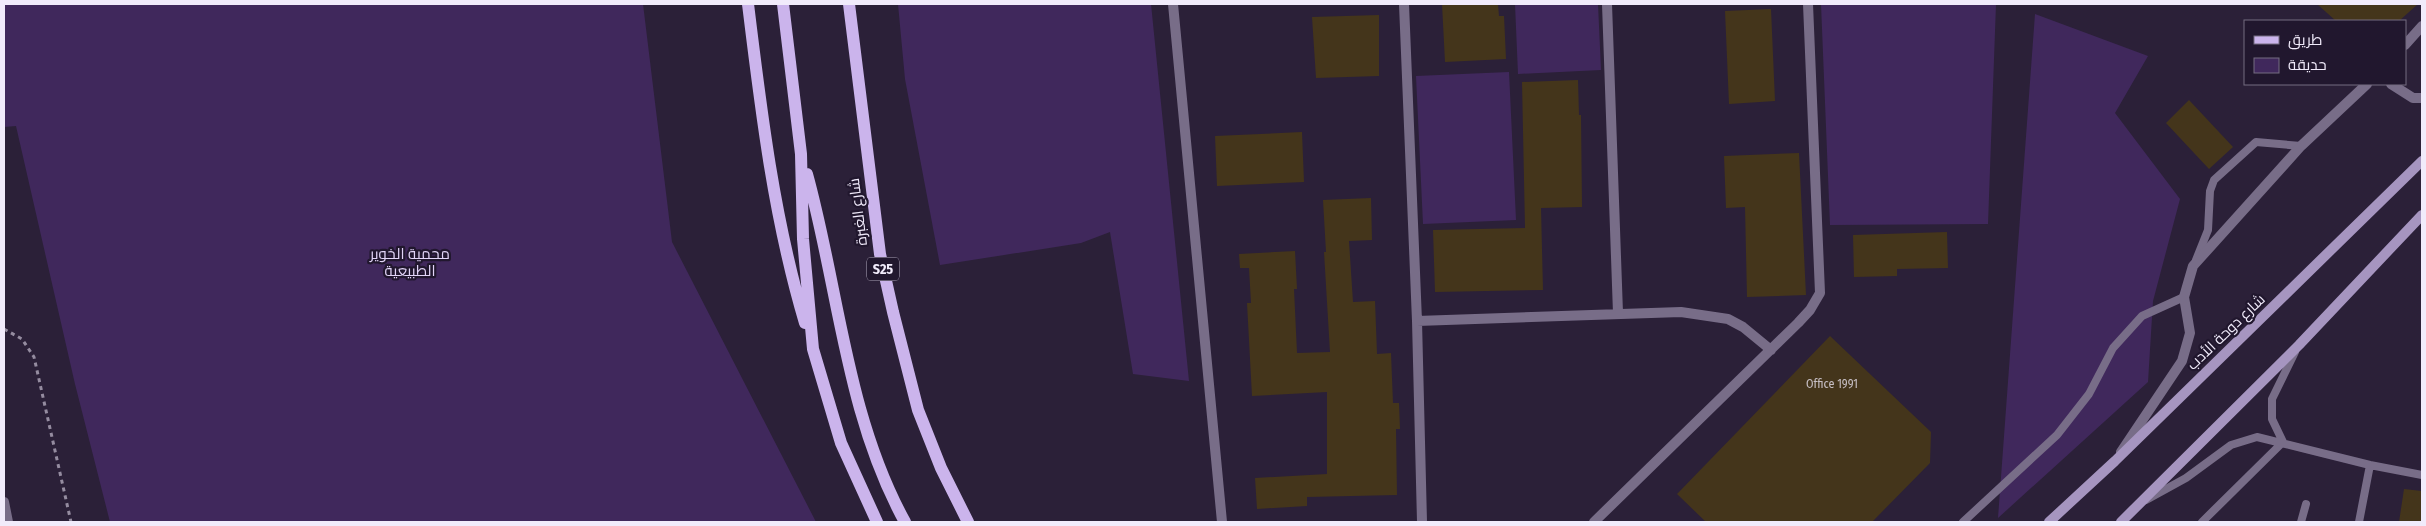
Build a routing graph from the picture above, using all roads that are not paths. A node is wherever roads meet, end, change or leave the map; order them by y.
1 (748, 4) edge
2 (783, 4) edge
3 (850, 4) edge
4 (1173, 4) edge
5 (1404, 4) edge
6 (1607, 4) edge
7 (1808, 4) edge
8 (2422, 26) edge
9 (2406, 44) edge
10 (2366, 85) edge
11 (2393, 85) edge
12 (2422, 98) edge
13 (2301, 146) junction
14 (801, 154) junction
15 (2422, 161) edge
16 (2422, 215) edge
17 (2192, 266) junction
18 (2184, 297) junction
19 (1618, 314) junction
20 (1417, 321) junction
21 (2299, 345) junction
22 (812, 349) junction
23 (1771, 350) junction
24 (2283, 442) junction
25 (2115, 461) junction
26 (2370, 465) junction
27 (2422, 475) edge
28 (2144, 501) junction
29 (4, 502) edge
30 (2306, 504) dead end
31 (8, 522) edge
32 (877, 522) edge
33 (905, 522) edge
34 (968, 522) edge
35 (1222, 522) edge
36 (1422, 522) edge
37 (1594, 522) edge
38 (1963, 522) edge
39 (2049, 522) edge
40 (2121, 522) edge
41 (2202, 522) edge
42 (2301, 522) edge
43 (2360, 522) edge

1 - 22 main road
2 - 14 main road
3 - 34 main road, شارع الغبرة / S25
4 - 35 street
5 - 20 street
6 - 19 street
7 - 23 street
8 - 9 street
10 - 13 street
11 - 12 street
13 - 17 street
13 - 17 lane
14 - 22 main road
14 - 33 main road
15 - 25 main road, شارع دوحة الأدب
16 - 21 main road
17 - 18 street
18 - 25 street
18 - 38 lane
19 - 20 street
19 - 23 street
20 - 36 street
21 - 24 lane
21 - 28 main road
22 - 32 main road
23 - 37 street
24 - 26 lane
24 - 28 lane
24 - 41 lane
25 - 39 main road, شارع دوحة الأدب
26 - 27 lane
26 - 43 lane
28 - 40 main road
29 - 31 street
30 - 42 lane

